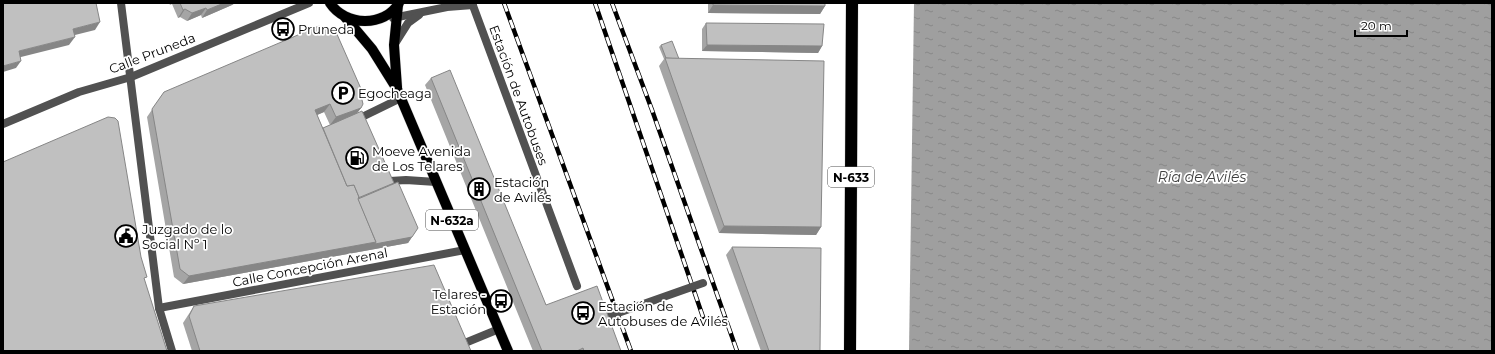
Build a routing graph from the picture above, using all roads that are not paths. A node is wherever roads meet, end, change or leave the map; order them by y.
1 (121, 3) edge
2 (309, 3) edge
3 (330, 3) edge
4 (852, 3) edge
5 (398, 4) edge
6 (472, 4) edge
7 (421, 13) junction
8 (345, 17) junction
9 (396, 17) junction
10 (374, 20) junction
11 (394, 45) junction
12 (131, 77) junction
13 (397, 89) junction
14 (401, 98) junction
15 (362, 117) edge
16 (3, 124) edge
17 (390, 181) edge
18 (436, 182) junction
19 (465, 250) junction
20 (703, 283) dead end
21 (577, 286) dead end
22 (159, 308) junction
23 (601, 319) edge
24 (499, 329) junction
25 (460, 345) edge
26 (172, 351) edge
27 (508, 351) edge
28 (850, 351) edge

1 - 12 street
2 - 12 street, Calle Pruneda
3 - 8 main road, N-632a
4 - 28 highway, N-633
5 - 9 main road, N-632a
5 - 10 main road, N-632a
6 - 7 street, Estación de Autobuses
6 - 21 street, Estación de Autobuses
7 - 9 street, Estación de Autobuses
7 - 11 street
8 - 10 main road, N-632a
8 - 13 main road, N-632a
9 - 10 street, Estación de Autobuses
9 - 11 main road, N-632a
11 - 13 main road, N-632a
12 - 16 street, Calle Pruneda
12 - 22 street
13 - 14 main road, N-632a
14 - 15 street
14 - 18 main road, N-632a
17 - 18 street
18 - 19 main road, N-632a
19 - 22 street, Calle Concepción Arenal
19 - 24 main road, N-632a
20 - 23 street, bridge
22 - 26 street
24 - 25 street
24 - 27 main road, N-632a

